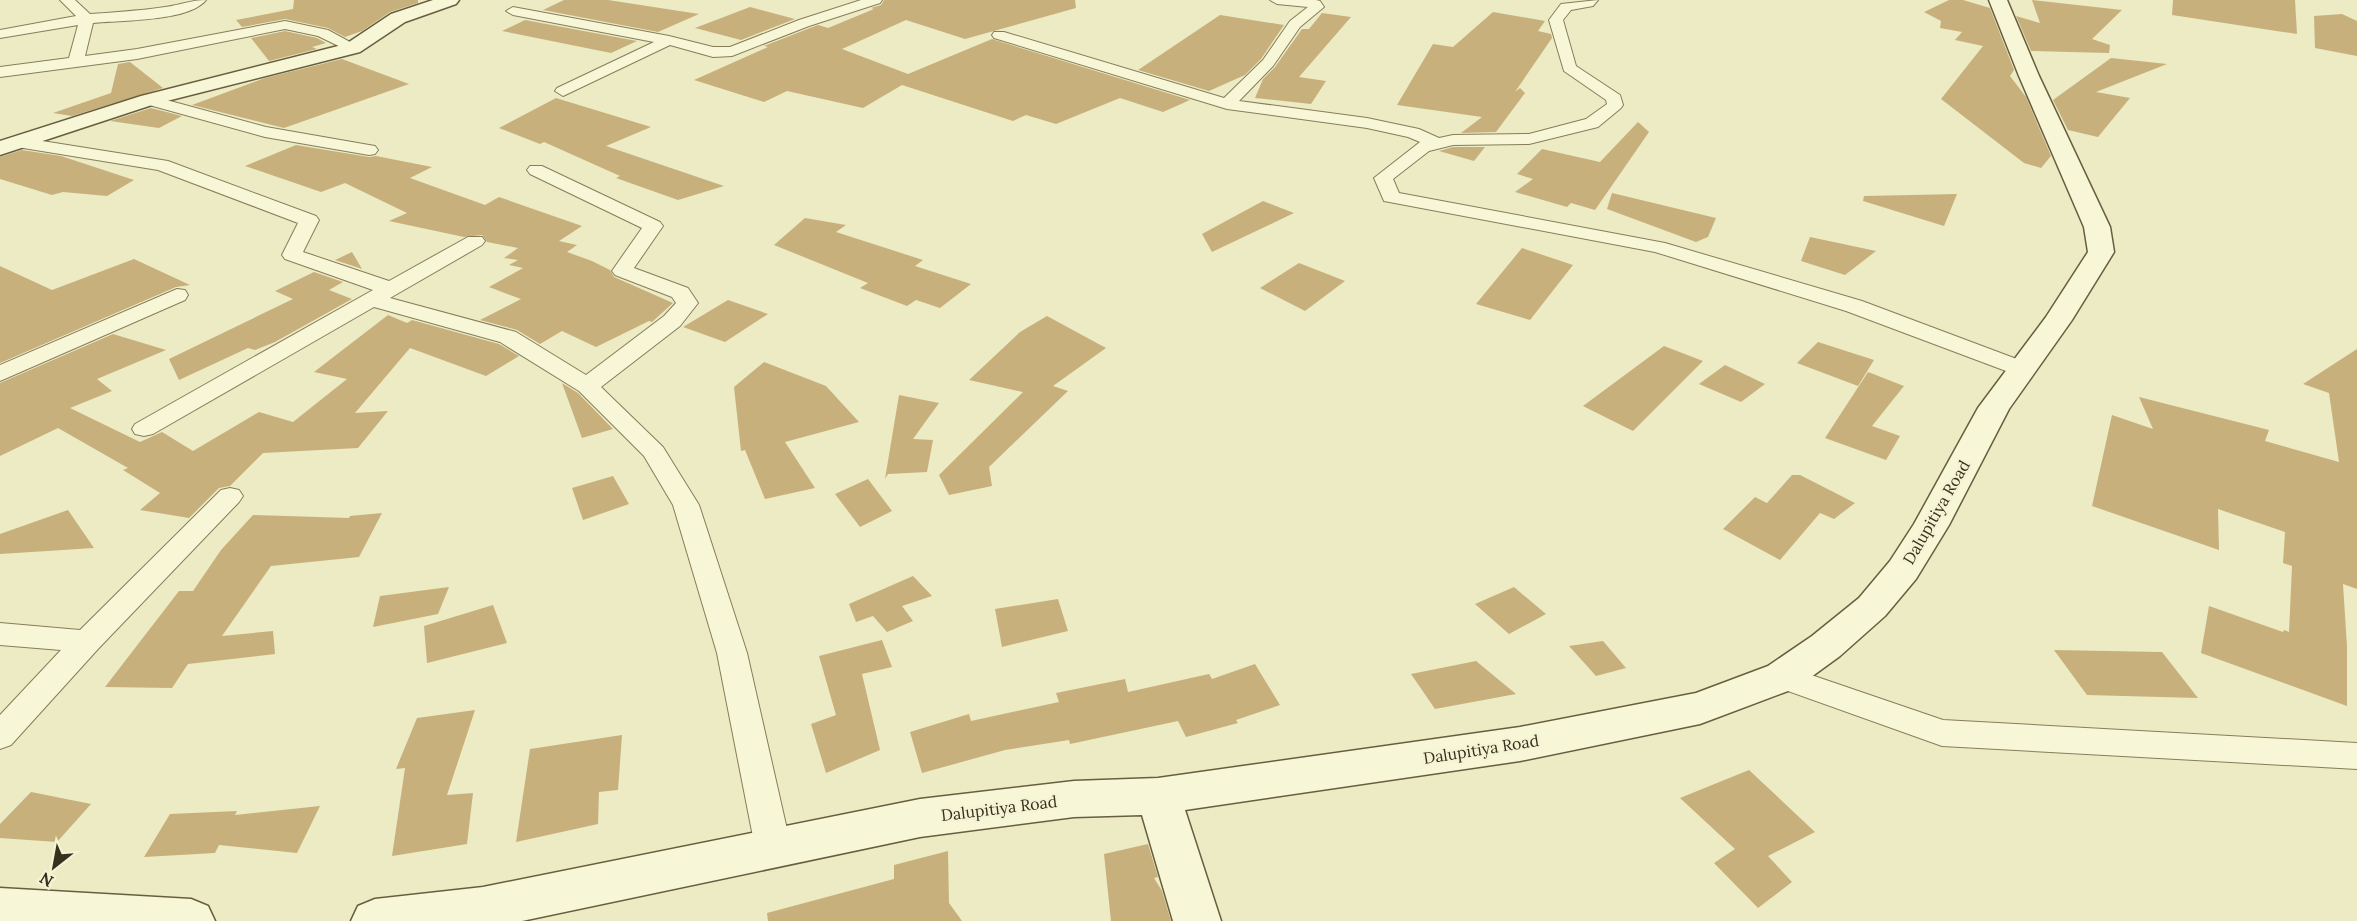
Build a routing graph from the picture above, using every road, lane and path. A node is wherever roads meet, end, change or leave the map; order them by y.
1 (67, 0) edge
2 (199, 0) edge
3 (450, 0) edge
4 (875, 0) edge
5 (1277, 0) edge
6 (1591, 0) edge
7 (1998, 0) edge
8 (1558, 4) edge
9 (513, 11) dead end
10 (87, 19) junction
11 (0, 34) edge
12 (999, 35) dead end
13 (669, 40) junction
14 (353, 48) junction
15 (76, 61) junction
16 (0, 72) edge
17 (562, 91) dead end
18 (148, 100) junction
19 (1227, 104) junction
20 (1438, 144) junction
21 (9, 145) edge
22 (369, 150) dead end
23 (536, 170) dead end
24 (475, 241) dead end
25 (382, 294) junction
26 (177, 295) dead end
27 (2022, 369) junction
28 (0, 375) edge
29 (587, 386) junction
30 (144, 429) dead end
31 (230, 496) dead end
32 (0, 634) edge
33 (87, 641) junction
34 (1782, 676) junction
35 (0, 736) edge
36 (2357, 756) edge
37 (1158, 796) junction
38 (773, 848) junction
39 (0, 909) edge
40 (148, 921) edge
41 (191, 921) edge
42 (375, 921) edge
43 (1197, 921) edge

1 - 10 street
2 - 10 street
3 - 14 street
4 - 13 street
5 - 19 street
6 - 8 street
7 - 27 street, Dalupitiya Road
8 - 20 street
9 - 13 street
10 - 11 street
10 - 15 street
12 - 19 street
13 - 17 street
14 - 15 street
14 - 18 street
15 - 16 street
18 - 21 street
18 - 22 street
19 - 20 street
20 - 27 street
21 - 25 street
23 - 29 street
24 - 25 street
25 - 29 street
25 - 30 street
26 - 28 street
27 - 34 street, Dalupitiya Road
29 - 38 street
31 - 33 street
32 - 33 street
33 - 35 street
34 - 36 street
34 - 37 street, Dalupitiya Road
37 - 38 street, Dalupitiya Road
37 - 43 street
38 - 42 street, Dalupitiya Road
39 - 40 street
40 - 41 street

